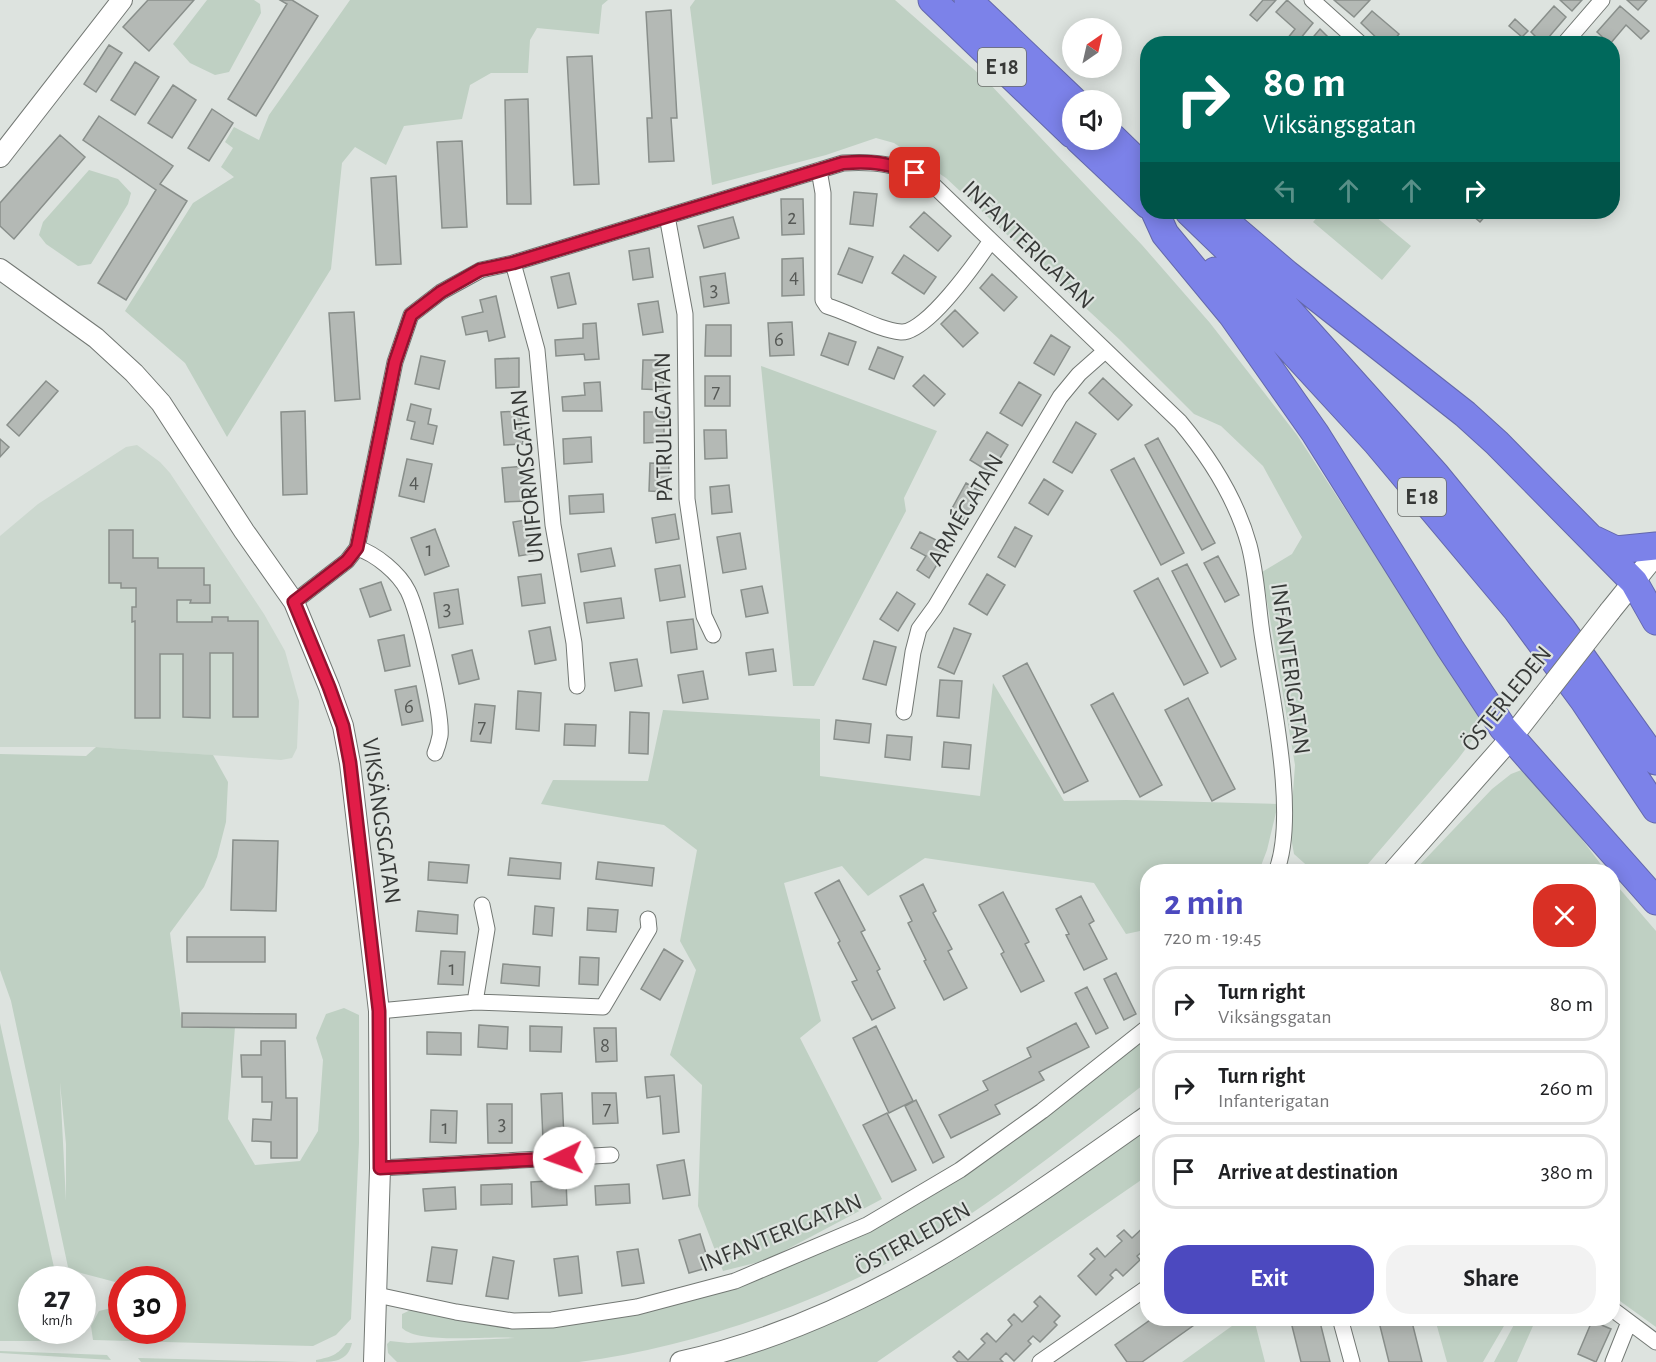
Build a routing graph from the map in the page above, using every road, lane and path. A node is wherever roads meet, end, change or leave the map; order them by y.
1 (122, 0) edge
2 (932, 0) edge
3 (968, 0) edge
4 (1312, 0) edge
5 (1602, 0) edge
6 (1352, 36) edge
7 (1571, 36) edge
8 (1062, 90) edge
9 (1062, 124) edge
10 (1122, 144) edge
11 (1122, 148) edge
12 (1140, 148) edge
13 (1090, 150) edge
14 (0, 157) edge
15 (1140, 164) edge
16 (819, 170) junction
17 (1140, 197) edge
18 (667, 216) junction
19 (1158, 219) edge
20 (1162, 219) edge
21 (1196, 219) edge
22 (1222, 219) edge
23 (990, 242) junction
24 (513, 263) junction
25 (0, 269) edge
26 (1105, 351) junction
27 (1592, 538) junction
28 (1656, 546) edge
29 (357, 548) junction
30 (1656, 554) edge
31 (1634, 582) junction
32 (294, 602) junction
33 (1656, 621) edge
34 (713, 636) dead end
35 (577, 686) dead end
36 (904, 712) dead end
37 (1511, 738) junction
38 (435, 753) dead end
39 (1656, 760) edge
40 (1656, 809) edge
41 (1279, 864) edge
42 (1401, 864) edge
43 (1656, 901) edge
44 (482, 905) dead end
45 (648, 919) dead end
46 (475, 1002) junction
47 (379, 1011) junction
48 (1140, 1033) edge
49 (1140, 1122) edge
50 (610, 1155) dead end
51 (380, 1168) junction
52 (1140, 1293) edge
53 (377, 1295) junction
54 (1620, 1315) edge
55 (1629, 1322) junction
56 (1342, 1326) edge
57 (1656, 1342) edge
58 (374, 1362) edge
59 (681, 1362) edge
60 (1040, 1362) edge
61 (1352, 1362) edge
62 (1613, 1362) edge

1 - 14 street
2 - 9 highway, E 18
3 - 8 highway, E 18
4 - 6 street
5 - 7 street
10 - 12 highway
11 - 15 highway
13 - 17 highway
16 - 18 street, INFANTERIGATAN
16 - 23 street, INFANTERIGATAN
16 - 23 street
18 - 24 street, INFANTERIGATAN
18 - 34 street, PATRULLGATAN
19 - 37 highway, E 18
20 - 40 highway, E 18
21 - 39 highway, E 18
22 - 27 highway
23 - 26 street, INFANTERIGATAN
24 - 29 street, INFANTERIGATAN
24 - 35 street, UNIFORMSGATAN
25 - 32 street, VIKSÄNGSGATAN
26 - 36 street, ARMÉGATAN
26 - 41 street, INFANTERIGATAN
27 - 28 highway
27 - 31 highway
29 - 32 street
29 - 38 street
30 - 31 main road, ÖSTERLEDEN
31 - 33 highway
31 - 37 main road, ÖSTERLEDEN, bridge
32 - 47 street, VIKSÄNGSGATAN
37 - 42 main road, ÖSTERLEDEN
37 - 43 highway, E 18
44 - 46 street
45 - 46 street
46 - 47 street
47 - 51 street, VIKSÄNGSGATAN
48 - 53 street, INFANTERIGATAN
49 - 59 main road, ÖSTERLEDEN
50 - 51 street
51 - 53 street, VIKSÄNGSGATAN
52 - 60 street
53 - 58 street, VIKSÄNGSGATAN
54 - 55 street
55 - 57 street
55 - 62 street
56 - 61 street

